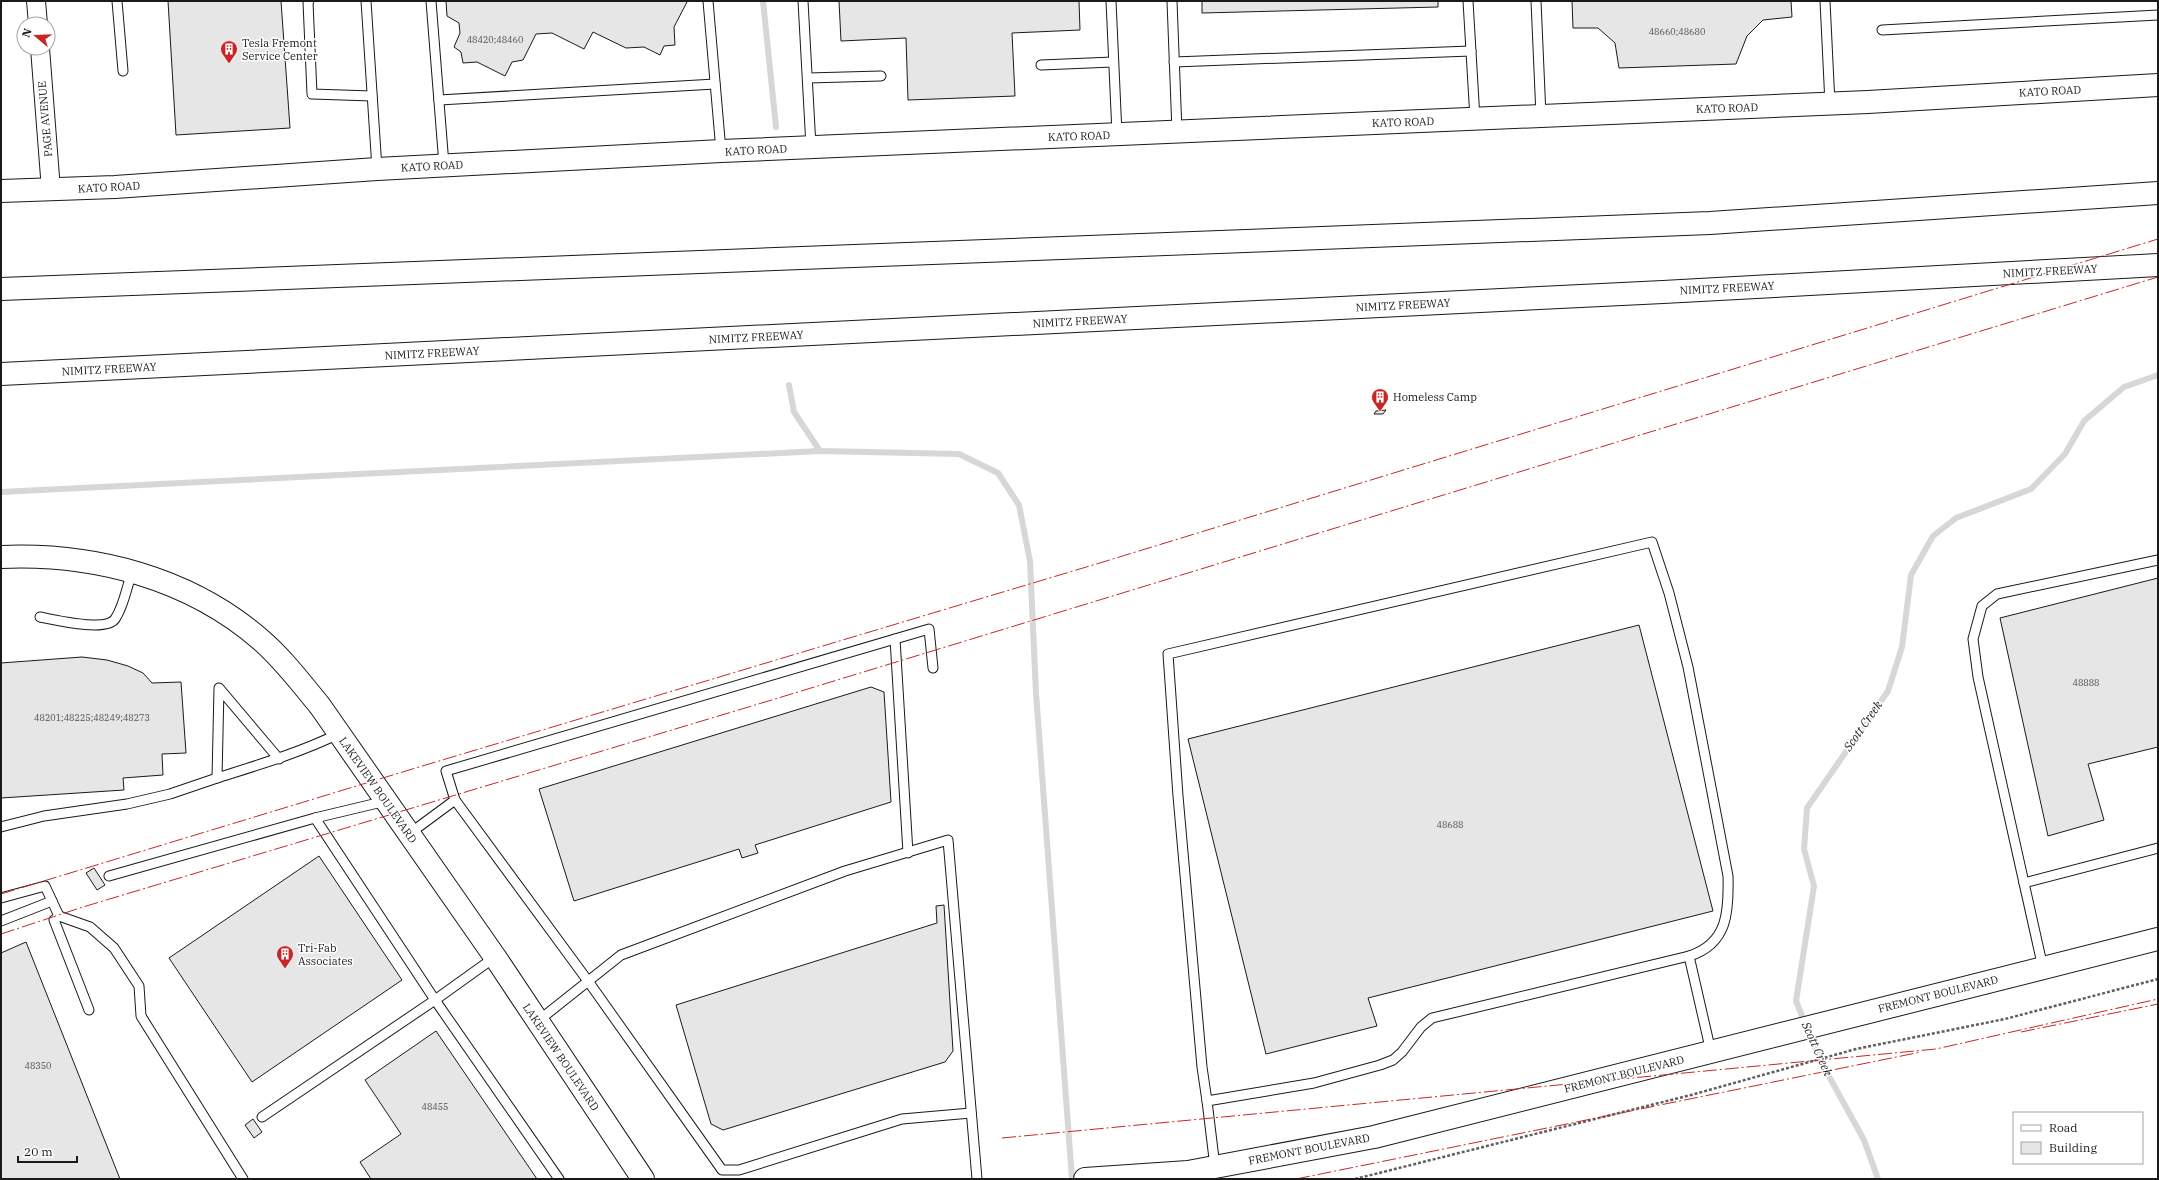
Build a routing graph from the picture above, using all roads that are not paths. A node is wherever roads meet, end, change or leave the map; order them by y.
1 (36, 1) edge
2 (117, 1) edge
3 (309, 1) edge
4 (366, 1) edge
5 (431, 1) edge
6 (708, 1) edge
7 (804, 1) edge
8 (1111, 1) edge
9 (1172, 1) edge
10 (1468, 1) edge
11 (1536, 1) edge
12 (1825, 1) edge
13 (2158, 15) edge
14 (37, 16) edge
15 (1882, 30) dead end
16 (1471, 51) junction
17 (41, 56) edge
18 (1113, 62) junction
19 (1174, 62) junction
20 (1041, 64) dead end
21 (123, 71) dead end
22 (881, 76) dead end
23 (808, 78) junction
24 (715, 84) junction
25 (2158, 85) edge
26 (372, 96) junction
27 (439, 100) junction
28 (1830, 104) junction
29 (1541, 116) junction
30 (1475, 119) junction
31 (1177, 132) junction
32 (1117, 134) junction
33 (811, 147) junction
34 (721, 151) junction
35 (444, 166) junction
36 (377, 169) junction
37 (51, 190) junction
38 (1, 191) edge
39 (2158, 193) edge
40 (2158, 265) edge
41 (1, 289) edge
42 (1, 374) edge
43 (1, 557) edge
44 (2158, 560) edge
45 (132, 572) junction
46 (40, 617) dead end
47 (895, 639) junction
48 (933, 668) dead end
49 (338, 734) junction
50 (278, 759) junction
51 (217, 778) junction
52 (455, 800) junction
53 (386, 801) junction
54 (315, 818) junction
55 (1, 827) edge
56 (409, 834) junction
57 (2158, 848) edge
58 (908, 853) junction
59 (108, 876) dead end
60 (2024, 882) junction
61 (1, 898) edge
62 (52, 901) junction
63 (59, 916) junction
64 (1, 921) edge
65 (2158, 939) edge
66 (1688, 956) junction
67 (495, 957) junction
68 (2043, 968) junction
69 (588, 981) junction
70 (434, 1000) junction
71 (89, 1010) dead end
72 (537, 1021) junction
73 (1711, 1052) junction
74 (1207, 1101) junction
75 (971, 1113) junction
76 (262, 1117) dead end
77 (1215, 1167) junction
78 (243, 1179) edge
79 (559, 1179) edge
80 (643, 1179) edge
81 (977, 1179) edge
82 (1085, 1179) edge

1 - 14 street
2 - 21 lane
3 - 26 lane
4 - 26 lane
5 - 27 lane
6 - 24 lane
7 - 23 lane
8 - 18 lane
9 - 19 lane
10 - 16 lane
11 - 29 lane
12 - 28 lane
13 - 15 lane
16 - 19 lane
16 - 30 lane
17 - 37 street, PAGE AVENUE
18 - 20 lane
18 - 32 lane
19 - 31 lane
22 - 23 lane
23 - 33 lane
24 - 27 lane
24 - 34 lane
25 - 28 main road, KATO ROAD
26 - 36 lane
27 - 35 lane
28 - 29 main road, KATO ROAD
29 - 30 main road, KATO ROAD
30 - 31 main road, KATO ROAD
31 - 32 main road, KATO ROAD
32 - 33 main road, KATO ROAD
33 - 34 main road, KATO ROAD
34 - 35 main road, KATO ROAD
35 - 36 main road, KATO ROAD
36 - 37 main road, KATO ROAD
37 - 38 main road, KATO ROAD
39 - 41 main road
40 - 42 main road, NIMITZ FREEWAY
43 - 45 main road, LAKEVIEW BOULEVARD
44 - 60 lane
45 - 46 lane
45 - 49 main road, LAKEVIEW BOULEVARD
47 - 48 lane
47 - 52 lane
47 - 58 lane
49 - 50 lane
49 - 53 main road, LAKEVIEW BOULEVARD
50 - 51 lane
50 - 51 lane
51 - 55 lane
52 - 56 lane
52 - 69 lane
53 - 54 lane
53 - 56 main road, LAKEVIEW BOULEVARD
54 - 59 lane
54 - 70 lane
56 - 67 main road, LAKEVIEW BOULEVARD
57 - 60 lane
58 - 69 lane
58 - 75 lane
60 - 68 lane
61 - 62 lane
62 - 63 lane
62 - 64 lane
63 - 71 lane
63 - 78 lane
65 - 68 main road, FREMONT BOULEVARD
66 - 73 lane
66 - 74 lane
66 - 74 lane
67 - 70 lane
67 - 72 main road, LAKEVIEW BOULEVARD
68 - 73 main road, FREMONT BOULEVARD
69 - 72 lane
69 - 75 lane
70 - 76 lane
70 - 79 lane
72 - 80 main road, LAKEVIEW BOULEVARD
73 - 77 main road, FREMONT BOULEVARD
74 - 77 lane
75 - 81 lane
77 - 82 main road, FREMONT BOULEVARD

